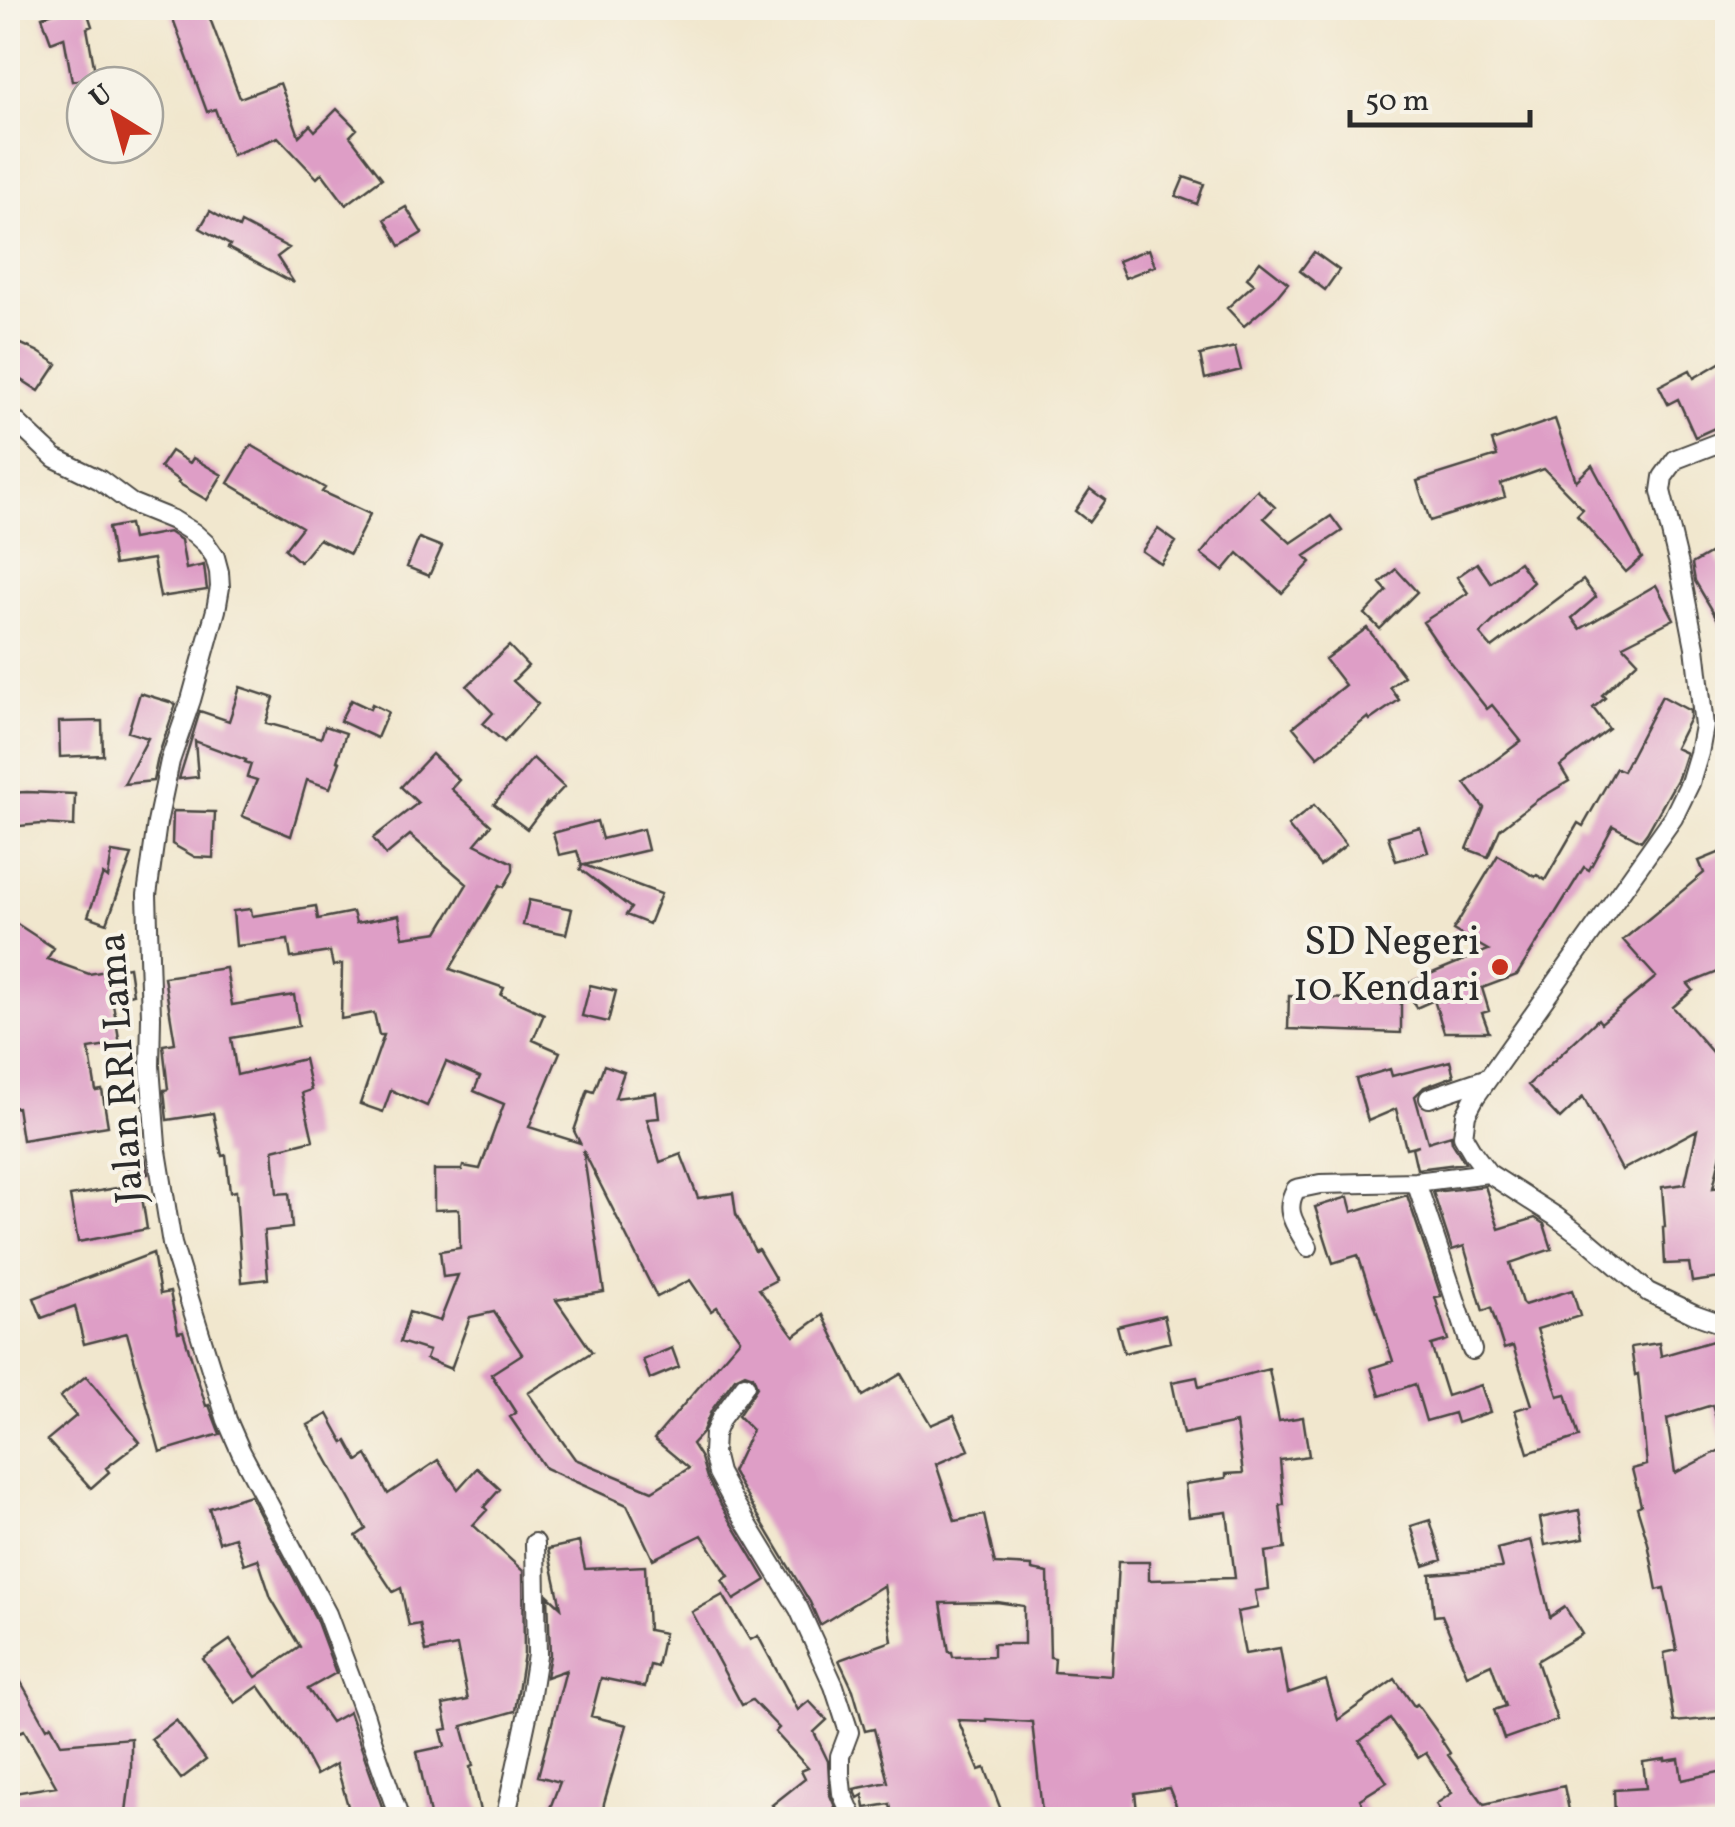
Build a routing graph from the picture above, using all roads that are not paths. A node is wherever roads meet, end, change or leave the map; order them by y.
1 (8, 414) edge
2 (1728, 439) edge
3 (1489, 1078) junction
4 (1429, 1098) dead end
5 (1488, 1174) junction
6 (1416, 1182) junction
7 (1308, 1247) dead end
8 (1728, 1326) edge
9 (1472, 1350) dead end
10 (746, 1385) dead end
11 (535, 1543) dead end
12 (400, 1820) edge
13 (504, 1820) edge
14 (854, 1820) edge

1 - 12 street, Jalan RRI Lama
2 - 3 street
3 - 4 street
3 - 5 street
5 - 6 street
5 - 8 street
6 - 7 street
6 - 9 street
10 - 14 street
11 - 13 street

